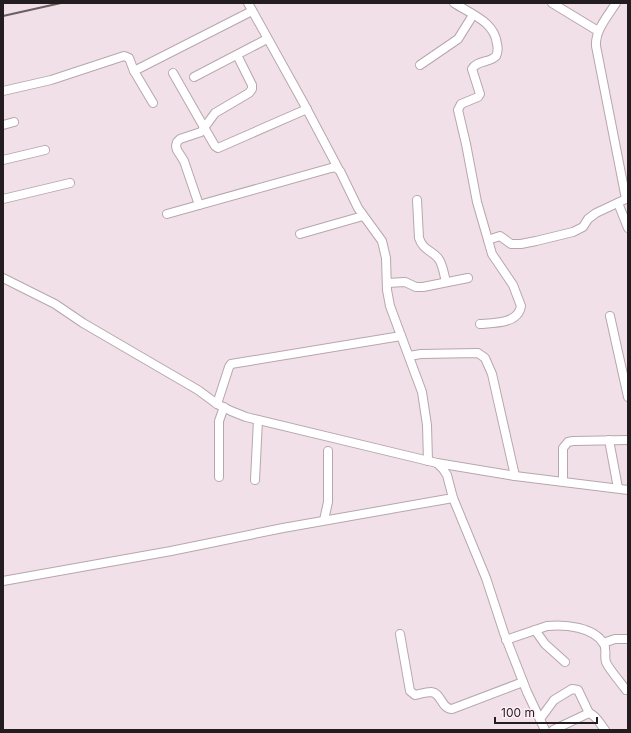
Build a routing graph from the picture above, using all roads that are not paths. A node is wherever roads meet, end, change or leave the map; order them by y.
1 (454, 3) edge
2 (552, 3) edge
3 (616, 3) edge
4 (250, 7) edge
5 (473, 15) junction
6 (598, 31) junction
7 (267, 39) junction
8 (237, 55) junction
9 (420, 65) dead end
10 (134, 71) junction
11 (173, 73) dead end
12 (194, 77) dead end
13 (3, 90) edge
14 (153, 103) dead end
15 (307, 109) junction
16 (14, 122) dead end
17 (3, 125) edge
18 (205, 129) junction
19 (45, 150) dead end
20 (3, 160) edge
21 (338, 168) junction
22 (70, 182) dead end
23 (627, 198) edge
24 (3, 199) edge
25 (417, 200) dead end
26 (618, 203) junction
27 (199, 205) junction
28 (167, 214) dead end
29 (363, 216) junction
30 (628, 228) edge
31 (300, 234) dead end
32 (488, 240) junction
33 (3, 278) edge
34 (468, 278) dead end
35 (446, 282) junction
36 (386, 283) junction
37 (610, 316) dead end
38 (480, 324) dead end
39 (401, 336) junction
40 (409, 356) junction
41 (628, 397) edge
42 (221, 405) junction
43 (258, 420) junction
44 (609, 440) junction
45 (628, 440) edge
46 (328, 451) dead end
47 (428, 461) junction
48 (437, 463) junction
49 (219, 476) dead end
50 (515, 476) junction
51 (255, 480) dead end
52 (563, 481) junction
53 (618, 488) junction
54 (628, 490) edge
55 (453, 498) junction
56 (324, 520) junction
57 (3, 581) edge
58 (535, 630) junction
59 (400, 634) dead end
60 (628, 639) edge
61 (506, 640) junction
62 (603, 643) junction
63 (565, 662) dead end
64 (523, 682) junction
65 (626, 690) dead end
66 (589, 713) junction
67 (540, 719) junction
68 (545, 730) edge
69 (553, 730) edge
70 (605, 730) edge

1 - 5 street
2 - 6 street
3 - 6 street
4 - 7 street
4 - 10 street
5 - 9 street
5 - 32 street
6 - 23 street
7 - 8 street
7 - 15 street
8 - 12 street
8 - 18 street
10 - 13 street
10 - 14 street
11 - 18 street
15 - 18 street
15 - 21 street
16 - 17 street
18 - 27 street
19 - 20 street
21 - 27 street
21 - 29 street
22 - 24 street
23 - 26 street
25 - 35 street
26 - 30 street
26 - 32 street
27 - 28 street
29 - 31 street
29 - 36 street
32 - 38 street
33 - 42 street
34 - 35 street
35 - 36 street
36 - 39 street
37 - 41 street
39 - 40 street
39 - 42 street
40 - 47 street
40 - 50 street
42 - 43 street
42 - 49 street
43 - 47 street
43 - 51 street
44 - 45 street
44 - 52 street
44 - 53 street
46 - 56 street
47 - 48 street
48 - 50 street
48 - 55 street
50 - 52 street
52 - 53 street
53 - 54 street
55 - 56 street
55 - 61 street
56 - 57 street
58 - 61 street
58 - 62 street
58 - 63 street
59 - 64 street
60 - 62 street
61 - 64 street
62 - 65 street
64 - 67 street
66 - 67 street
66 - 69 street
66 - 70 street
67 - 68 street

